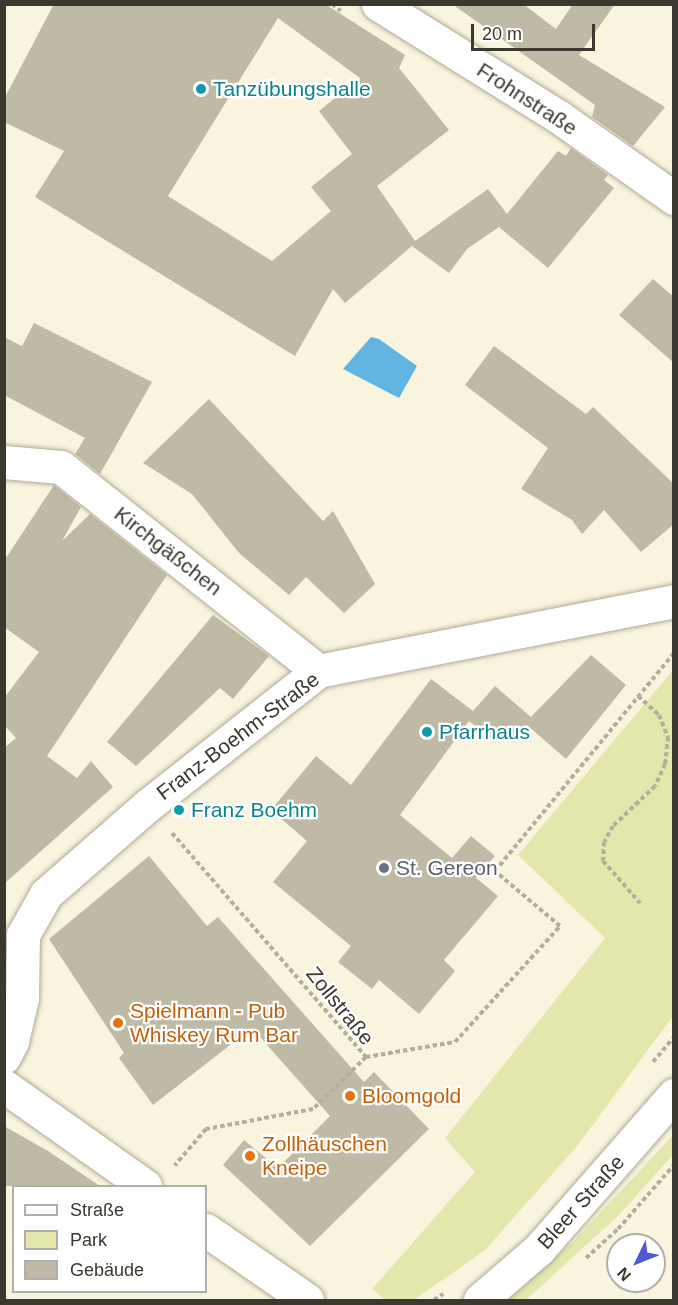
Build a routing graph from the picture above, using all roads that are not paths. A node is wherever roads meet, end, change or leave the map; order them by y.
1 (378, 4) edge
2 (674, 198) edge
3 (4, 462) edge
4 (674, 601) edge
5 (318, 671) junction
6 (4, 1057) edge
7 (4, 1086) edge
8 (674, 1095) edge
9 (158, 1178) edge
10 (207, 1231) edge
11 (307, 1300) edge
12 (480, 1300) edge

1 - 2 street, Frohnstraße
3 - 5 street, Kirchgäßchen
4 - 5 street, Franz-Boehm-Straße
5 - 6 street, Franz-Boehm-Straße
7 - 9 street
8 - 12 street, Bleer Straße
10 - 11 street

